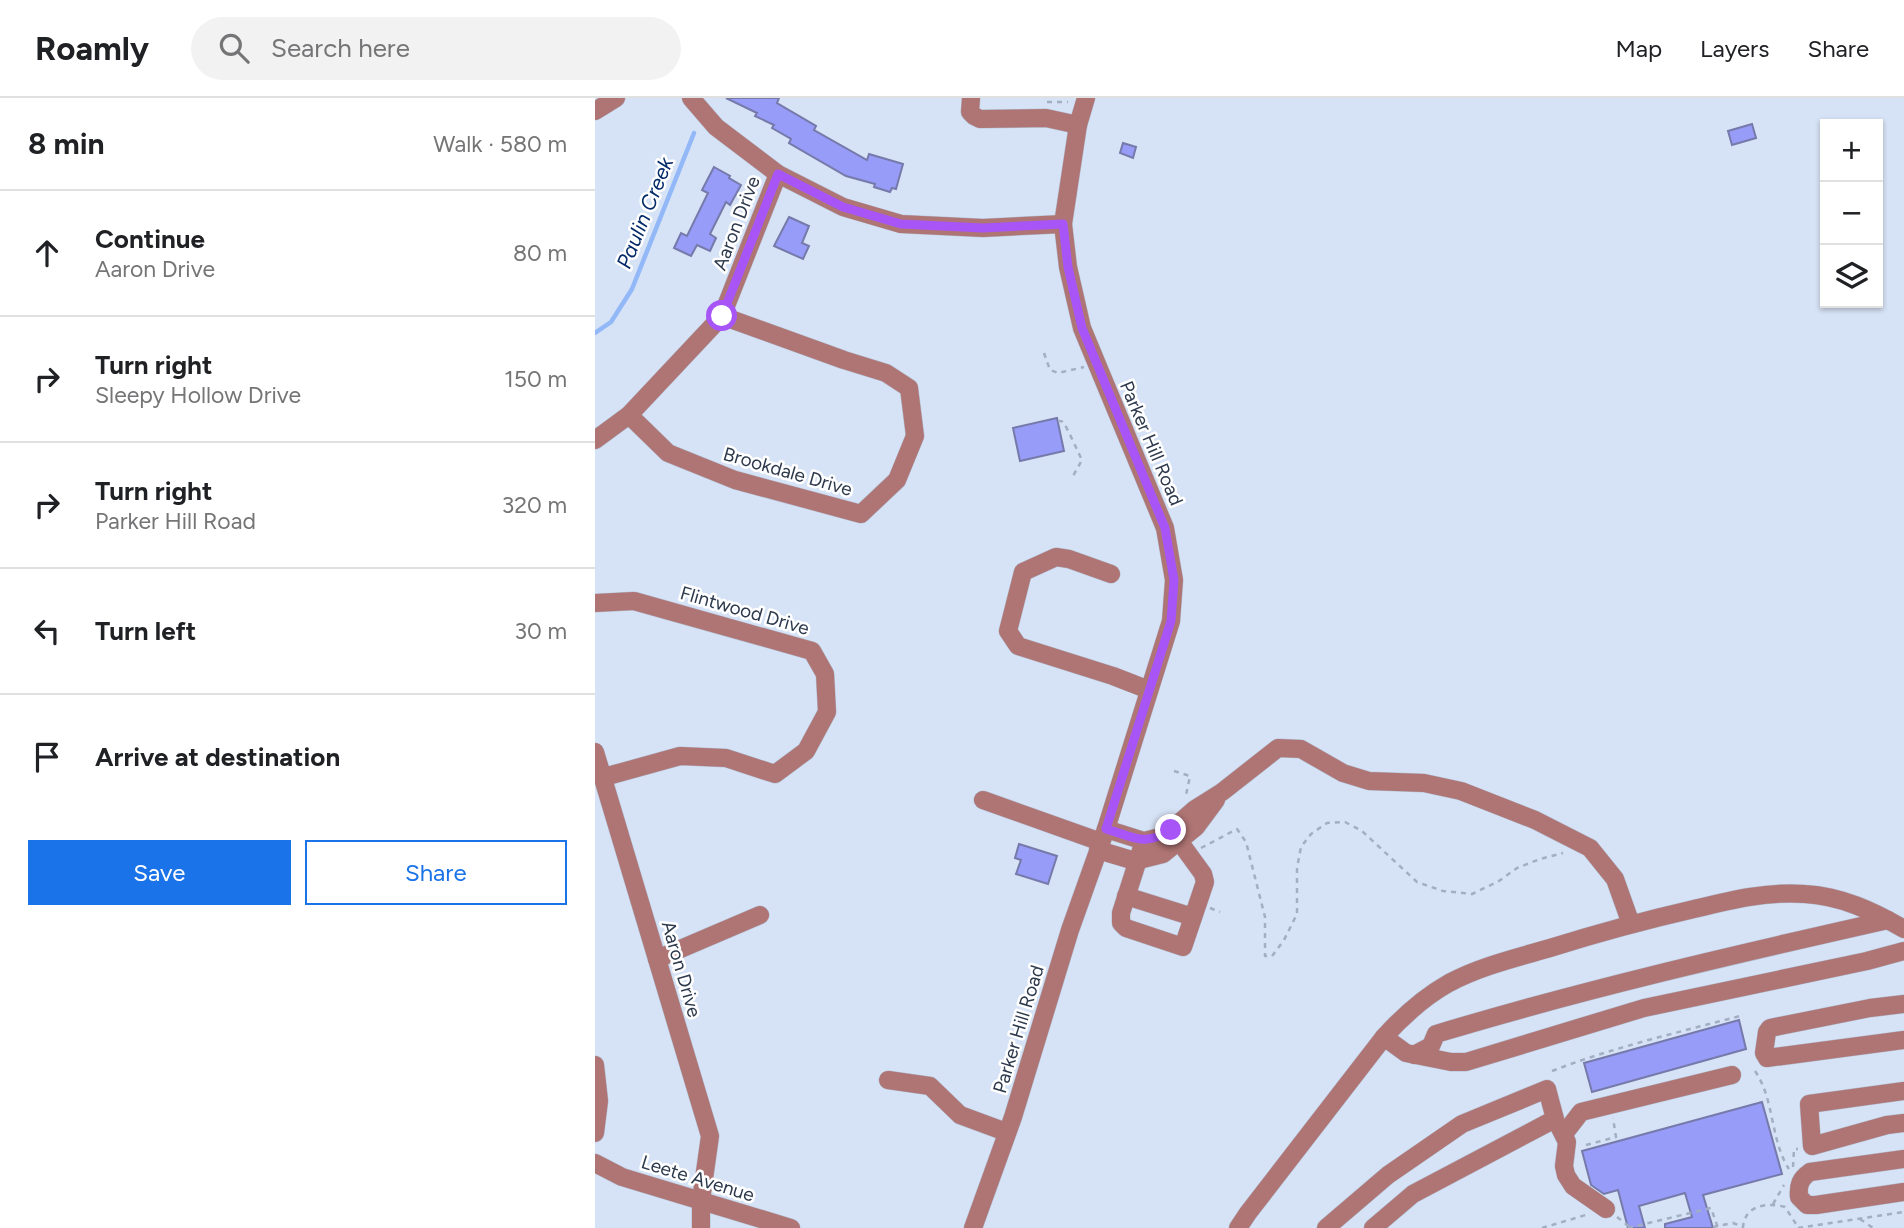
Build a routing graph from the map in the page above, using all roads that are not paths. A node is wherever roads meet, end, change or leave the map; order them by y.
1 (617, 98) edge
2 (691, 98) edge
3 (971, 98) edge
4 (1086, 98) edge
5 (595, 111) edge
6 (1078, 125) junction
7 (778, 174) junction
8 (1063, 224) junction
9 (722, 316) junction
10 (629, 415) junction
11 (595, 440) edge
12 (1111, 574) dead end
13 (595, 603) edge
14 (1149, 690) junction
15 (595, 752) edge
16 (604, 777) junction
17 (1222, 792) junction
18 (983, 800) dead end
19 (1102, 840) junction
20 (1144, 841) junction
21 (1180, 842) junction
22 (1138, 860) junction
23 (1126, 896) junction
24 (760, 915) dead end
25 (1193, 917) junction
26 (1888, 920) junction
27 (1631, 924) junction
28 (1904, 929) edge
29 (1904, 951) edge
30 (657, 959) junction
31 (1904, 1004) edge
32 (1384, 1037) junction
33 (1904, 1040) edge
34 (1414, 1055) junction
35 (595, 1065) edge
36 (1732, 1075) dead end
37 (888, 1080) dead end
38 (1904, 1090) edge
39 (1904, 1123) edge
40 (1559, 1126) junction
41 (1006, 1132) junction
42 (595, 1133) edge
43 (1904, 1158) edge
44 (595, 1163) edge
45 (1904, 1192) edge
46 (701, 1200) junction
47 (1606, 1209) road end
48 (701, 1228) edge
49 (791, 1228) edge
50 (973, 1228) edge
51 (1238, 1228) edge
52 (1326, 1228) edge
53 (1373, 1228) edge

1 - 5 street
2 - 7 street
3 - 6 street
4 - 6 street, Parker Hill Road
6 - 8 street, Parker Hill Road
7 - 8 street
7 - 9 street, Aaron Drive
8 - 14 street, Parker Hill Road
9 - 10 street, Aaron Drive
9 - 10 street, Brookdale Drive
10 - 11 street, Aaron Drive
12 - 14 street
13 - 16 street, Flintwood Drive
14 - 19 street, Parker Hill Road
15 - 16 street, Aaron Drive
16 - 30 street, Aaron Drive
17 - 21 street
17 - 21 street
17 - 27 street
18 - 19 street
19 - 20 street
19 - 22 street
19 - 41 street, Parker Hill Road
20 - 21 street
20 - 22 street
21 - 22 street
21 - 25 street
22 - 23 street
23 - 25 street
23 - 25 street
24 - 30 street
26 - 27 street
26 - 28 street
26 - 34 street
27 - 32 street
29 - 34 street
30 - 46 street, Aaron Drive
31 - 33 street
32 - 34 street
32 - 51 street
35 - 42 street
36 - 40 street
37 - 41 street
38 - 39 street
40 - 47 street
40 - 52 street
40 - 53 street
41 - 50 street, Parker Hill Road
43 - 45 street
44 - 46 street, Leete Avenue
46 - 48 street, Aaron Drive
46 - 49 street, Leete Avenue

